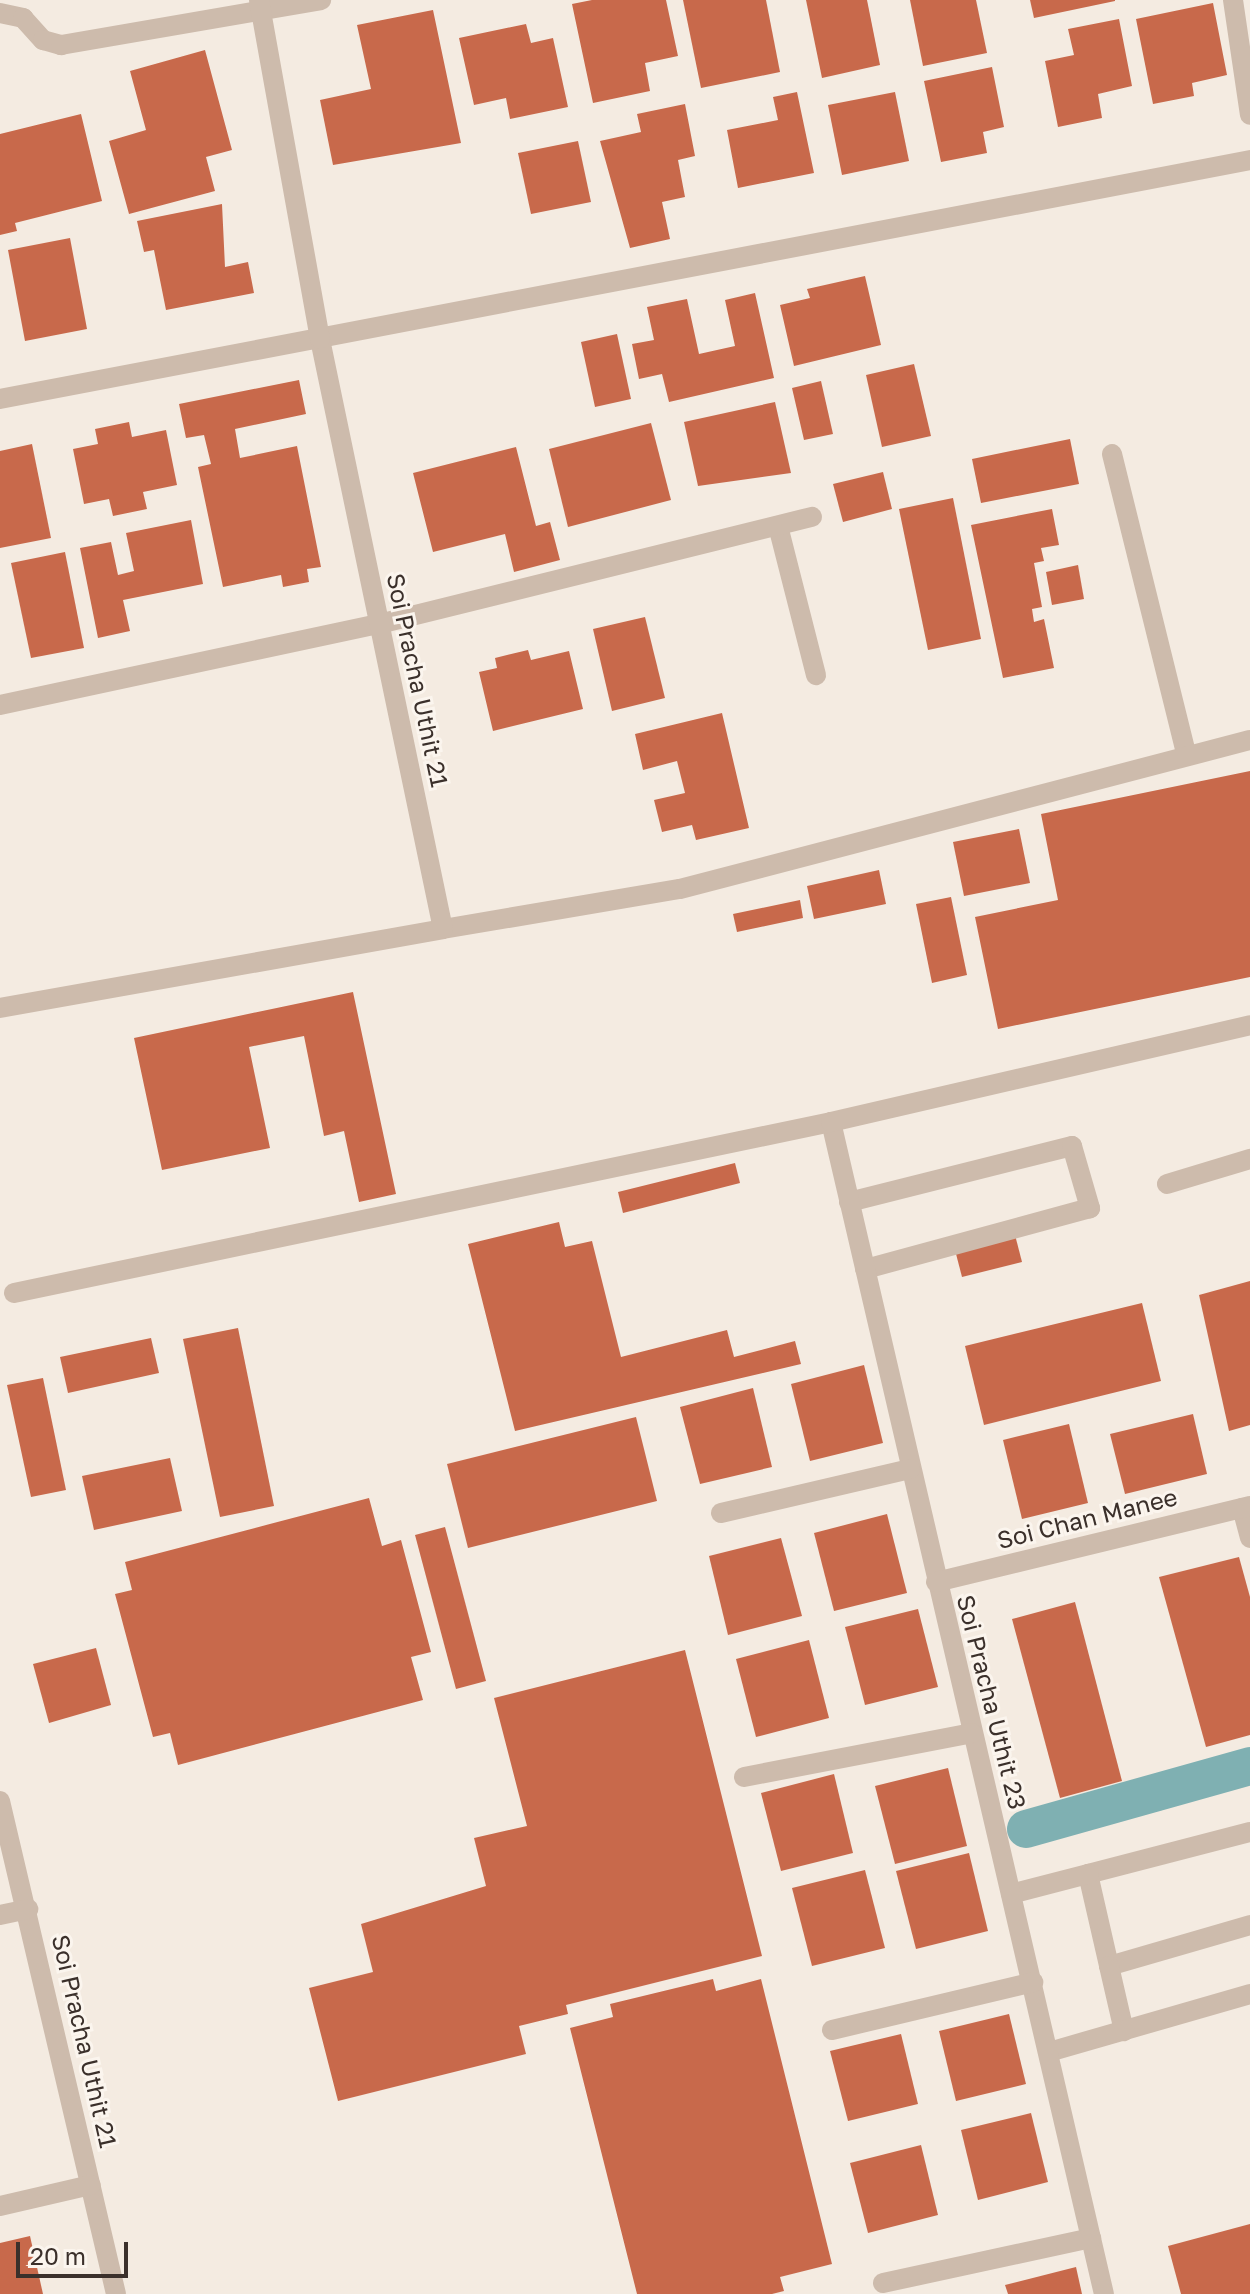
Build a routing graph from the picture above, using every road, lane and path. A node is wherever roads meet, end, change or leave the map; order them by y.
1 (321, 0) edge
2 (1233, 0) edge
3 (260, 5) edge
4 (0, 13) edge
5 (1250, 115) edge
6 (1250, 160) edge
7 (320, 339) junction
8 (0, 399) edge
9 (1112, 454) dead end
10 (812, 517) dead end
11 (778, 526) junction
12 (379, 624) junction
13 (816, 675) dead end
14 (0, 705) edge
15 (1250, 740) edge
16 (1187, 756) junction
17 (443, 929) junction
18 (0, 1008) edge
19 (1250, 1025) edge
20 (831, 1122) junction
21 (1250, 1159) edge
22 (1167, 1184) dead end
23 (849, 1202) junction
24 (865, 1269) junction
25 (14, 1293) dead end
26 (910, 1469) junction
27 (1246, 1507) edge
28 (721, 1513) dead end
29 (1250, 1538) edge
30 (936, 1582) junction
31 (972, 1733) junction
32 (744, 1777) dead end
33 (0, 1801) edge
34 (1250, 1832) edge
35 (1088, 1874) junction
36 (1011, 1894) junction
37 (28, 1909) junction
38 (0, 1915) edge
39 (1250, 1925) edge
40 (1109, 1966) junction
41 (1033, 1982) junction
42 (1250, 1994) edge
43 (832, 2030) dead end
44 (1124, 2031) junction
45 (1049, 2052) junction
46 (91, 2185) junction
47 (0, 2206) edge
48 (1091, 2238) junction
49 (883, 2283) dead end
50 (116, 2294) edge
51 (1104, 2294) edge

1 - 3 street
2 - 5 street
3 - 4 street
3 - 7 street, Soi Pracha Uthit 21
6 - 7 street
7 - 8 street
7 - 12 street, Soi Pracha Uthit 21
9 - 16 street
10 - 11 street
11 - 12 street
11 - 13 street
12 - 14 street
12 - 17 street, Soi Pracha Uthit 21
15 - 16 street
16 - 17 street
17 - 18 street
19 - 20 street
20 - 23 street, Soi Pracha Uthit 23
20 - 25 street
21 - 22 street
23 - 24 street, Soi Pracha Uthit 23
23 - 24 street
24 - 26 street, Soi Pracha Uthit 23
26 - 28 street
26 - 30 street, Soi Pracha Uthit 23
27 - 29 street
27 - 30 street, Soi Chan Manee
30 - 31 street, Soi Pracha Uthit 23
31 - 32 street
31 - 36 street, Soi Pracha Uthit 23
33 - 37 street, Soi Pracha Uthit 21
34 - 35 street
35 - 36 street
35 - 40 street
36 - 41 street, Soi Pracha Uthit 23
37 - 38 street
37 - 46 street, Soi Pracha Uthit 21
39 - 40 street
40 - 44 street
41 - 43 street
41 - 45 street, Soi Pracha Uthit 23
42 - 44 street
44 - 45 street
45 - 48 street, Soi Pracha Uthit 23
46 - 47 street
46 - 50 street, Soi Pracha Uthit 21
48 - 49 street
48 - 51 street, Soi Pracha Uthit 23

